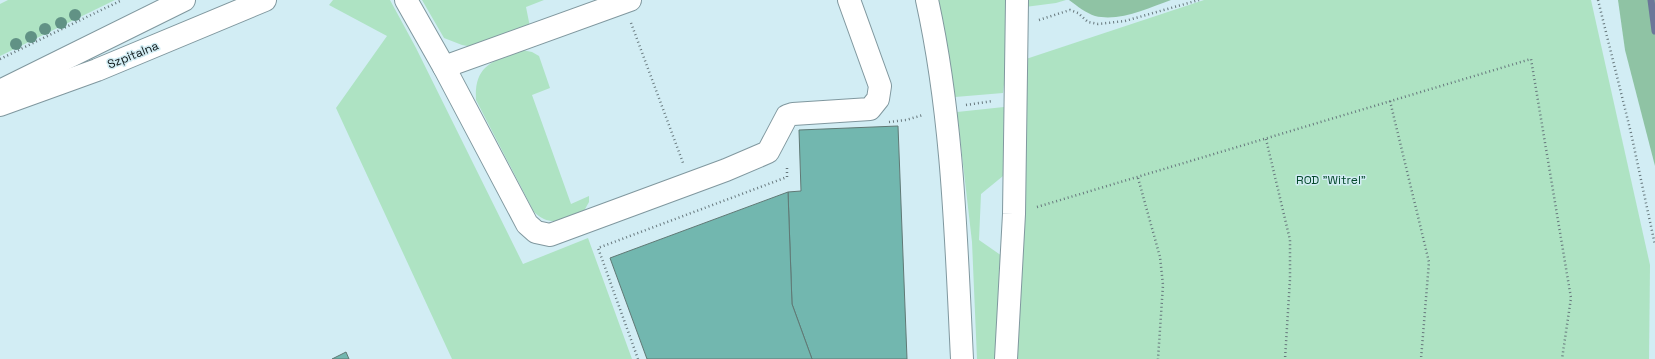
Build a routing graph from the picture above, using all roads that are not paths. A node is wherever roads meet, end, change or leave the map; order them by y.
1 (184, 0) edge
2 (265, 0) edge
3 (406, 0) edge
4 (849, 0) edge
5 (927, 0) edge
6 (1018, 0) edge
7 (627, 1) edge
8 (444, 67) junction
9 (0, 91) edge
10 (0, 105) edge
11 (962, 359) edge
12 (1006, 359) edge

1 - 9 street, Szpitalna
2 - 10 street, Szpitalna
3 - 8 street
4 - 8 street
5 - 11 street
6 - 12 street
7 - 8 street

